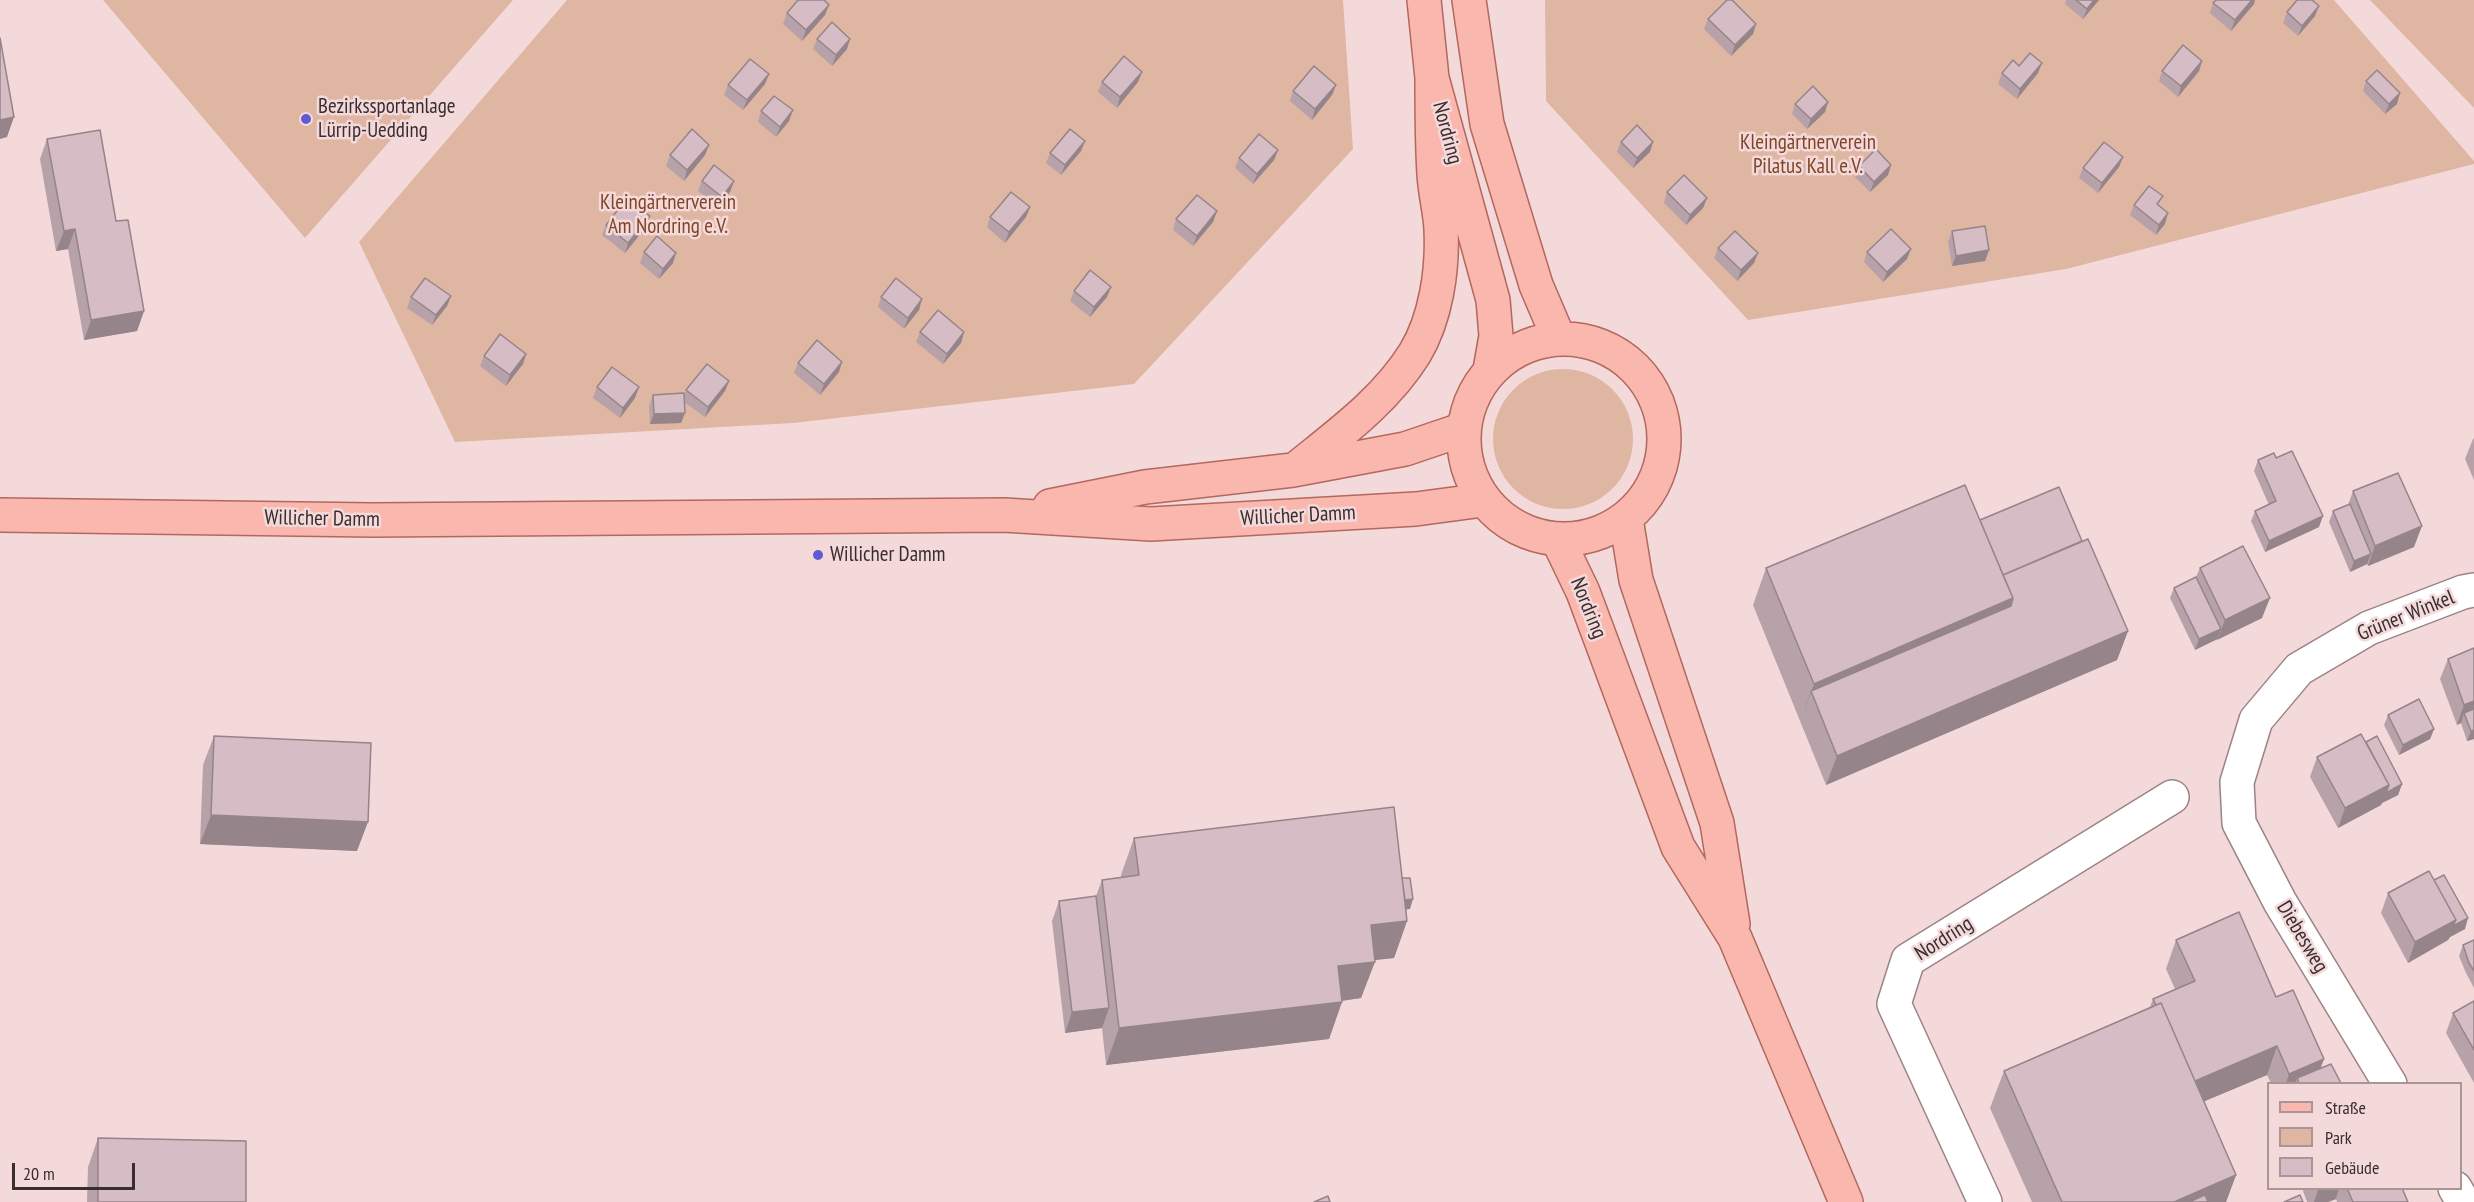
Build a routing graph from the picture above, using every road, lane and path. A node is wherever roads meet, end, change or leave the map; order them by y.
1 (1424, 0) edge
2 (1469, 0) edge
3 (1432, 78) junction
4 (1559, 339) junction
5 (1490, 370) junction
6 (1464, 429) junction
7 (1293, 470) junction
8 (1483, 500) junction
9 (0, 515) edge
10 (1004, 515) junction
11 (1626, 519) junction
12 (1558, 540) junction
13 (2474, 590) edge
14 (2237, 783) joint
15 (2172, 797) dead end
16 (1735, 938) junction
17 (2389, 1082) edge
18 (1846, 1202) edge
19 (1985, 1202) edge

1 - 3 main road, Nordring
2 - 4 main road, Nordring
3 - 5 main road, Nordring
3 - 7 main road
4 - 5 main road
4 - 11 main road
5 - 6 main road
6 - 7 main road, Willicher Damm
6 - 8 main road
7 - 10 main road, Willicher Damm
8 - 10 main road, Willicher Damm
8 - 12 main road
9 - 10 main road, Willicher Damm
11 - 12 main road
11 - 16 main road, Nordring
12 - 16 main road, Nordring
13 - 14 street, Grüner Winkel
14 - 17 street, Diebesweg
15 - 19 street, Nordring
16 - 18 main road, Nordring

